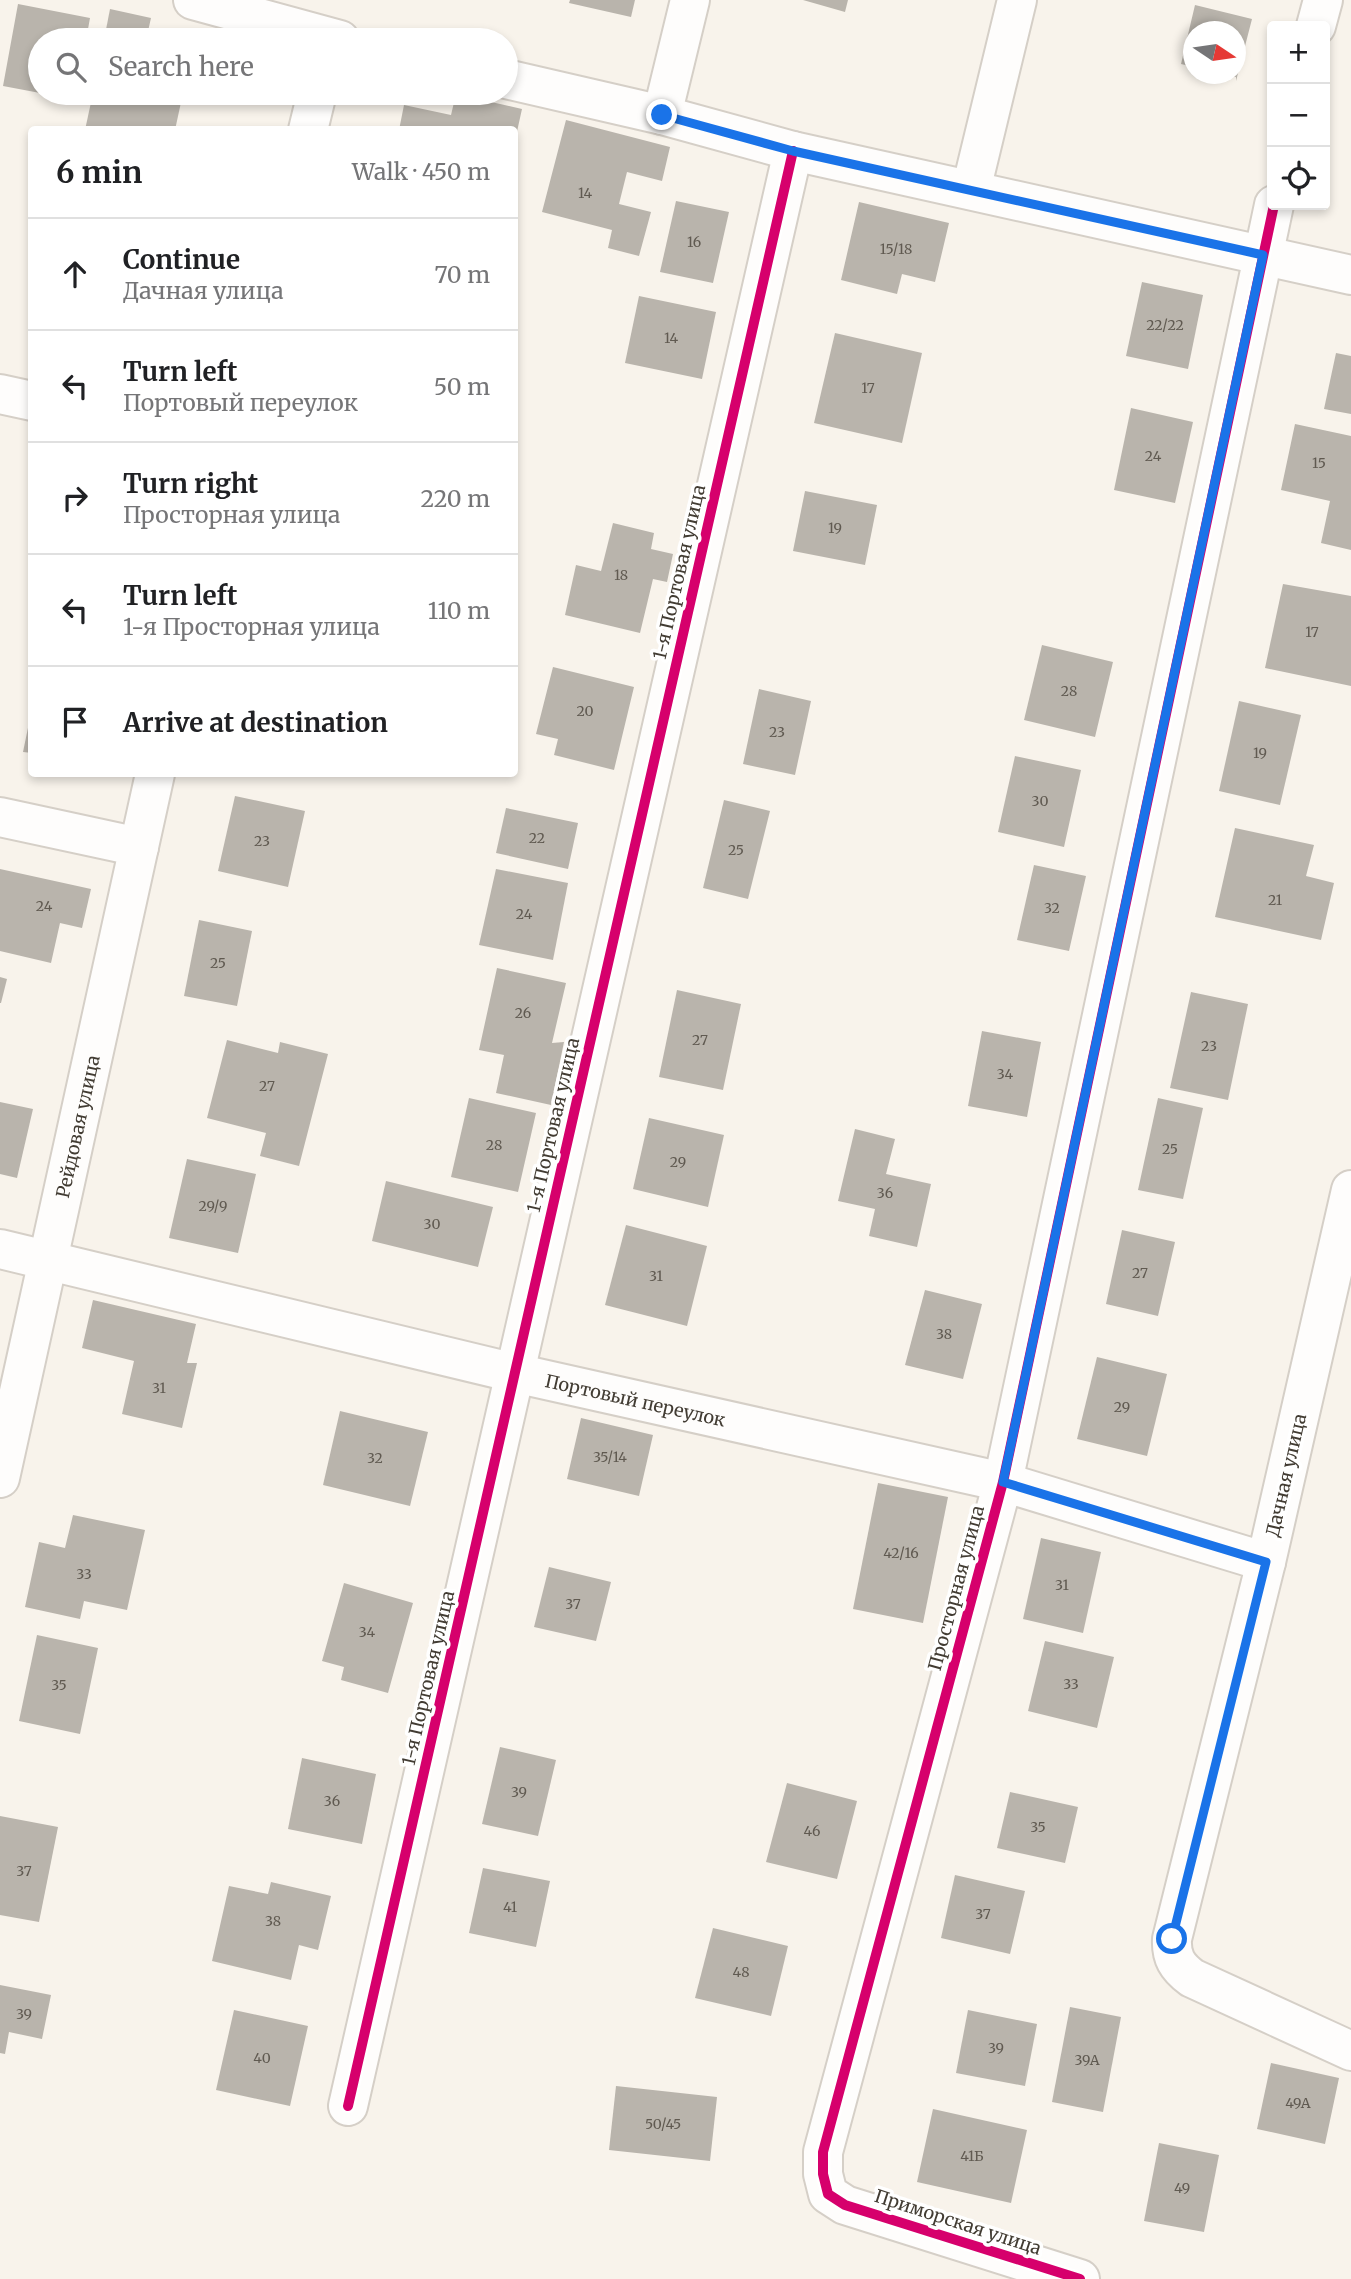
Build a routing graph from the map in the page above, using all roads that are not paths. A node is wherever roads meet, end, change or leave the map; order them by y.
1 (193, 0) edge
2 (690, 0) edge
3 (1017, 0) edge
4 (1323, 0) edge
5 (1318, 21) edge
6 (292, 28) edge
7 (518, 82) edge
8 (314, 105) edge
9 (662, 115) junction
10 (309, 126) edge
11 (793, 151) junction
12 (971, 190) junction
13 (1273, 210) edge
14 (1263, 255) junction
15 (1351, 275) edge
16 (0, 394) edge
17 (28, 400) edge
18 (154, 777) edge
19 (0, 817) edge
20 (139, 848) junction
21 (1351, 1190) edge
22 (0, 1249) edge
23 (48, 1260) junction
24 (515, 1373) junction
25 (0, 1478) edge
26 (1003, 1482) junction
27 (1266, 1562) junction
28 (1351, 2051) edge
29 (348, 2106) dead end
30 (828, 2194) joint
31 (1080, 2279) edge

1 - 6 street
2 - 9 street
3 - 12 street
4 - 5 street
7 - 9 street
8 - 10 street
9 - 11 street
11 - 12 street
11 - 24 street, 1-я Портовая улица
12 - 14 street
13 - 14 street, Просторная улица
14 - 15 street
14 - 26 street, Просторная улица
16 - 17 street
18 - 20 street, Рейдовая улица
19 - 20 street
20 - 23 street, Рейдовая улица
21 - 27 street, Дачная улица
22 - 23 street, Портовый переулок
23 - 24 street, Портовый переулок
23 - 25 street, Рейдовая улица
24 - 26 street, Портовый переулок
24 - 29 street, 1-я Портовая улица
26 - 27 street, Портовый переулок
26 - 30 street, Просторная улица
27 - 28 street, Дачная улица
30 - 31 street, Приморская улица

